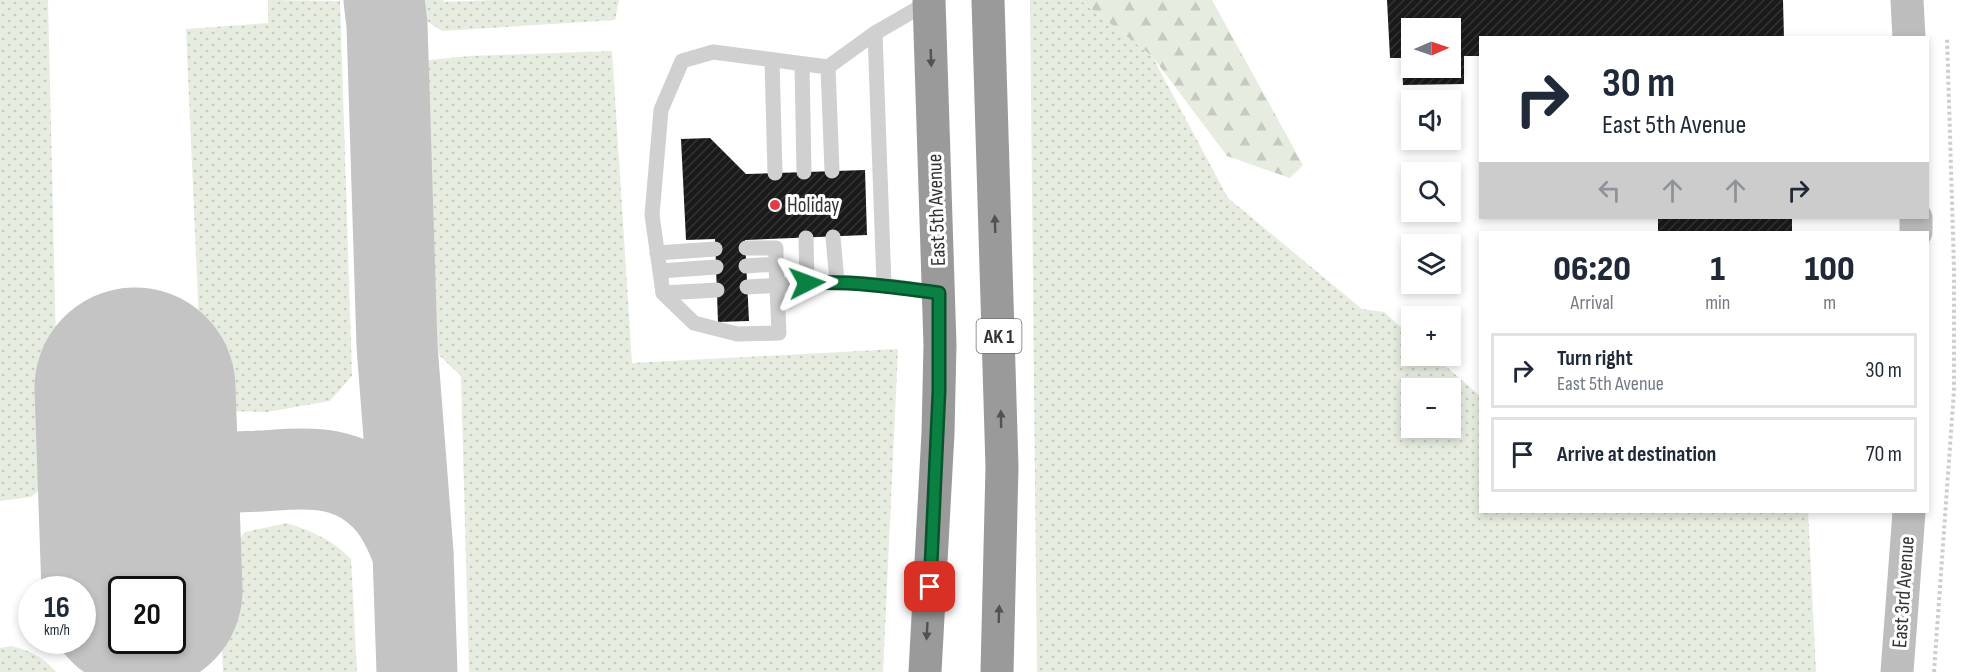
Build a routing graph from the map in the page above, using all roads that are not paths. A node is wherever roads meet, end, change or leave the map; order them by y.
1 (988, 0) edge
2 (1907, 0) edge
3 (929, 1) edge
4 (875, 33) junction
5 (1908, 36) edge
6 (772, 60) junction
7 (802, 64) junction
8 (828, 67) junction
9 (832, 171) dead end
10 (804, 172) dead end
11 (775, 173) dead end
12 (806, 237) dead end
13 (833, 237) dead end
14 (746, 248) dead end
15 (715, 249) dead end
16 (657, 253) junction
17 (776, 264) junction
18 (746, 266) dead end
19 (716, 267) dead end
20 (660, 271) junction
21 (837, 282) junction
22 (807, 283) junction
23 (777, 284) junction
24 (884, 285) junction
25 (747, 287) dead end
26 (717, 290) dead end
27 (663, 293) junction
28 (939, 293) junction
29 (1909, 513) edge
30 (925, 672) edge
31 (997, 672) edge
32 (1897, 672) edge

31 -> 1 highway, AK 1
2 - 5 main road
3 - 4 lane
3 -> 28 highway, East 5th Avenue
4 - 8 lane
4 - 24 lane
6 - 7 lane
6 - 11 lane
6 - 16 lane
7 - 8 lane
7 - 10 lane
8 - 9 lane
12 - 22 lane
13 - 21 lane
14 - 17 lane
15 - 16 lane
16 - 20 lane
17 - 18 lane
17 - 23 lane
19 - 20 lane
20 - 27 lane
21 - 22 lane
21 - 24 lane
22 - 23 lane
23 - 25 lane
23 - 27 lane
24 - 28 lane
26 - 27 lane
28 -> 30 highway, East 5th Avenue
29 - 32 main road, East 3rd Avenue

